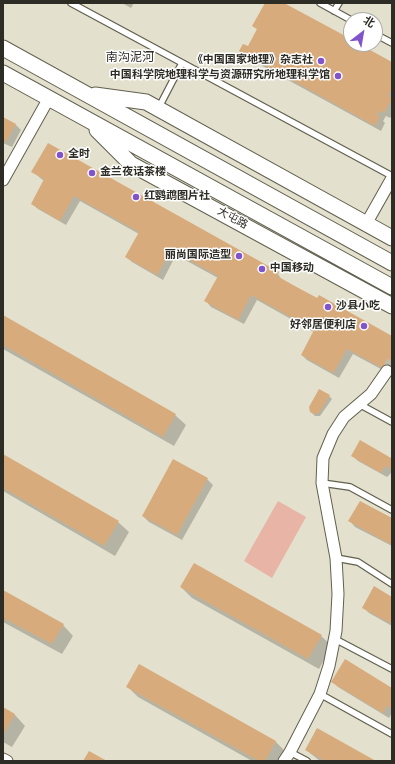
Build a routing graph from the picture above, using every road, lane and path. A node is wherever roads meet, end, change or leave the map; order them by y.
1 (71, 3) edge
2 (320, 3) edge
3 (339, 3) edge
4 (334, 11) junction
5 (343, 16) edge
6 (383, 38) edge
7 (392, 43) edge
8 (3, 48) edge
9 (182, 63) junction
10 (3, 73) edge
11 (86, 93) junction
12 (49, 98) junction
13 (158, 109) junction
14 (83, 117) junction
15 (392, 177) edge
16 (3, 180) edge
17 (366, 224) junction
18 (392, 238) edge
19 (392, 263) edge
20 (392, 287) edge
21 (392, 306) edge
22 (387, 371) tunnel mouth
23 (359, 404) junction
24 (392, 422) edge
25 (322, 483) junction
26 (392, 510) edge
27 (336, 558) junction
28 (392, 584) edge
29 (335, 639) junction
30 (392, 669) edge
31 (320, 694) junction
32 (392, 734) edge
33 (290, 752) junction
34 (3, 758) edge
35 (7, 761) edge
36 (284, 761) edge
37 (307, 761) edge

1 - 9 lane
2 - 4 lane
3 - 4 lane
4 - 5 lane
6 - 7 lane
8 - 11 main road
9 - 13 lane
9 - 15 lane
10 - 12 main road, 大屯路
11 - 13 main road
11 - 19 main road
12 - 14 main road, 大屯路
12 - 16 street
13 - 17 main road
14 - 20 main road, 大屯路
14 - 21 main road, 大屯路
15 - 17 street
17 - 18 main road
22 - 23 street
23 - 24 lane
23 - 25 street
25 - 26 lane
25 - 27 street
27 - 28 lane
27 - 29 street
29 - 30 lane
29 - 31 street
31 - 32 lane
31 - 33 street
33 - 36 street
33 - 37 lane
34 - 35 street

